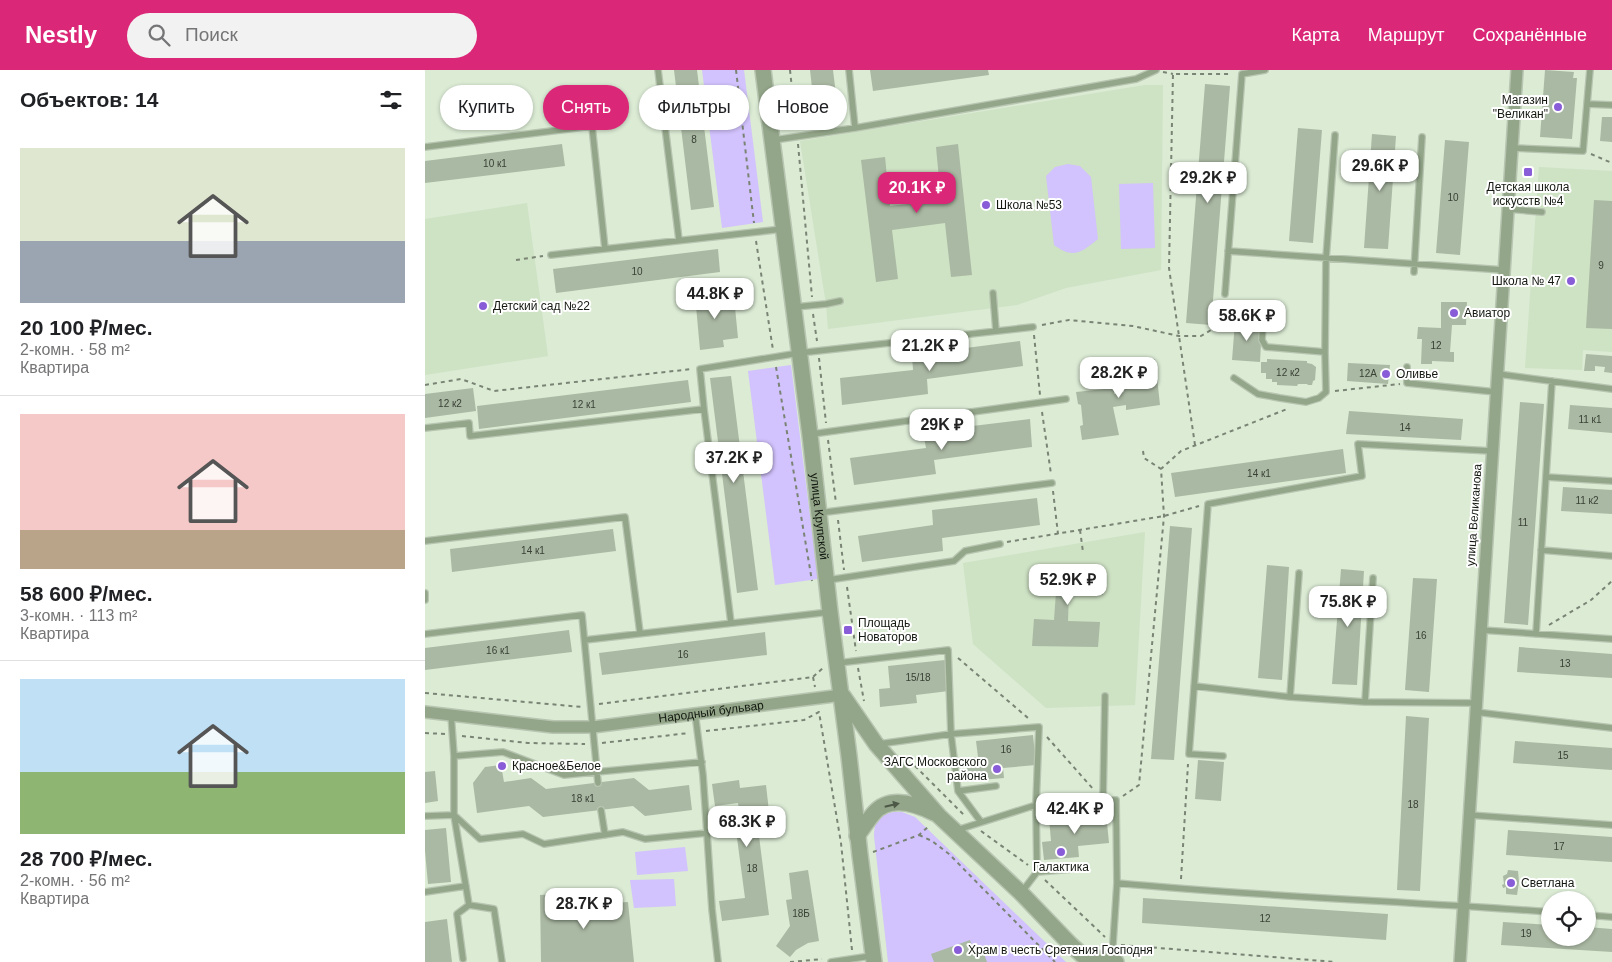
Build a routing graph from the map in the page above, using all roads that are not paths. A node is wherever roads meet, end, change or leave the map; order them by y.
1 (659, 70) edge
2 (763, 70) edge
3 (849, 70) edge
4 (1156, 70) edge
5 (1265, 70) edge
6 (1517, 70) edge
7 (1591, 70) edge
8 (1587, 104) junction
9 (1612, 105) edge
10 (855, 128) junction
11 (1335, 135) dead end
12 (1422, 137) dead end
13 (772, 140) junction
14 (425, 147) edge
15 (1512, 148) junction
16 (1508, 209) junction
17 (1542, 212) dead end
18 (783, 229) junction
19 (679, 240) junction
20 (605, 249) junction
21 (1228, 251) junction
22 (551, 255) road end
23 (1326, 259) junction
24 (1414, 269) junction
25 (1504, 270) junction
26 (993, 293) dead end
27 (1225, 294) road end
28 (840, 301) dead end
29 (793, 307) junction
30 (1263, 323) dead end
31 (1033, 326) road end
32 (996, 331) junction
33 (1325, 352) junction
34 (799, 353) junction
35 (1407, 367) dead end
36 (1497, 374) junction
37 (1234, 378) dead end
38 (1552, 381) junction
39 (1612, 389) edge
40 (1496, 392) junction
41 (1066, 398) dead end
42 (704, 409) junction
43 (425, 428) edge
44 (810, 435) junction
45 (1492, 451) junction
46 (1547, 477) junction
47 (1612, 481) edge
48 (1052, 482) road end
49 (819, 513) junction
50 (425, 541) edge
51 (1000, 544) road end
52 (1541, 550) junction
53 (1612, 556) edge
54 (1299, 573) dead end
55 (1373, 578) dead end
56 (819, 582) junction
57 (425, 594) edge
58 (425, 600) edge
59 (830, 612) junction
60 (731, 623) junction
61 (1481, 630) junction
62 (640, 633) junction
63 (425, 634) edge
64 (1535, 634) junction
65 (1612, 639) edge
66 (585, 640) junction
67 (838, 663) junction
68 (1194, 686) junction
69 (842, 695) junction
70 (1105, 696) dead end
71 (1290, 697) junction
72 (1365, 702) junction
73 (1476, 708) junction
74 (425, 712) edge
75 (695, 713) junction
76 (451, 714) junction
77 (593, 727) junction
78 (1612, 728) edge
79 (951, 734) junction
80 (877, 744) junction
81 (454, 756) junction
82 (849, 756) junction
83 (1223, 756) dead end
84 (702, 762) junction
85 (597, 772) junction
86 (598, 783) dead end
87 (996, 786) dead end
88 (958, 791) junction
89 (1103, 800) junction
90 (1036, 805) junction
91 (601, 810) dead end
92 (454, 815) junction
93 (1469, 815) junction
94 (425, 816) edge
95 (939, 816) junction
96 (981, 822) junction
97 (1612, 825) edge
98 (955, 830) junction
99 (707, 833) junction
100 (605, 835) junction
101 (857, 836) junction
102 (1072, 869) dead end
103 (1037, 872) junction
104 (1117, 883) junction
105 (466, 886) junction
106 (425, 892) edge
107 (1021, 893) junction
108 (469, 905) junction
109 (1463, 906) junction
110 (1541, 911) edge
111 (1596, 916) edge
112 (1612, 917) edge
113 (463, 959) dead end
114 (874, 959) edge
115 (1112, 961) edge
116 (502, 962) edge
117 (718, 962) edge
118 (831, 962) edge
119 (1116, 962) edge
120 (1459, 962) edge

1 - 19 lane
2 - 13 street, улица Крупской
3 - 10 lane
4 - 10 lane
5 - 21 lane
6 - 15 street, улица Великанова
7 - 8 lane
8 - 9 lane
8 - 15 lane
10 - 13 lane
11 - 23 lane
12 - 24 lane
13 - 18 street, улица Крупской
14 - 20 lane
15 - 16 street, улица Великанова
16 - 17 lane
16 - 25 street, улица Великанова
18 - 19 lane
18 - 29 street, улица Крупской
19 - 20 lane
20 - 22 lane
21 - 23 lane
21 - 27 lane
23 - 24 lane
23 - 33 lane
24 - 25 lane
25 - 36 street, улица Великанова
26 - 32 lane
28 - 29 lane
29 - 34 street, улица Крупской
30 - 33 lane
31 - 32 lane
32 - 34 lane
33 - 37 lane
34 - 42 lane
34 - 44 street, улица Крупской
35 - 40 lane
36 - 38 lane
36 - 40 street, улица Великанова
38 - 39 lane
38 - 46 lane
40 - 45 street, улица Великанова
41 - 44 lane
42 - 43 lane
42 - 60 lane
44 - 49 street, улица Крупской
45 - 61 street, улица Великанова
45 - 68 lane
46 - 47 lane
46 - 52 lane
48 - 49 lane
49 - 56 street, улица Крупской
50 - 62 lane
51 - 56 lane
52 - 53 lane
52 - 64 lane
54 - 71 lane
55 - 72 lane
56 - 59 street, улица Крупской
57 - 58 lane
59 - 60 lane
59 - 67 street, улица Крупской
60 - 62 lane
61 - 64 lane
61 - 73 street, улица Великанова
62 - 66 lane
63 - 66 lane
64 - 65 lane
66 - 77 lane
67 - 69 street, улица Крупской
67 - 79 lane
68 - 71 lane
68 - 83 lane
69 - 75 street, Народный бульвар
69 - 80 street
69 - 82 street, улица Крупской
70 - 89 lane
71 - 72 lane
72 - 73 lane
73 - 78 lane
73 - 93 street, улица Великанова
74 - 76 street, Народный бульвар
75 - 77 street, Народный бульвар
75 - 84 lane
76 - 77 street, Народный бульвар
76 - 81 lane
77 - 85 lane
79 - 80 lane
79 - 88 lane
79 - 90 lane
80 - 82 street
80 - 95 street
81 - 85 lane
81 - 92 lane
82 - 101 street, улица Крупской
84 - 85 lane
84 - 99 lane
85 - 86 lane
87 - 88 lane
88 - 96 lane
89 - 90 lane
89 - 104 lane
90 - 96 lane
90 - 103 lane
91 - 100 lane
92 - 94 lane
92 - 100 lane
92 - 105 lane
93 - 97 lane
93 - 109 street, улица Великанова
95 - 98 street
101 -> 95 street
96 - 98 lane
98 - 107 street
99 - 100 lane
99 - 117 lane
101 - 114 street, улица Крупской
102 - 103 lane
103 - 107 lane
104 - 109 lane
104 - 115 lane
105 - 106 lane
105 - 108 lane
107 - 115 street
108 - 113 lane
108 - 116 lane
109 - 110 lane
109 - 120 street, улица Великанова
111 - 112 lane
114 - 118 lane
115 - 119 street

